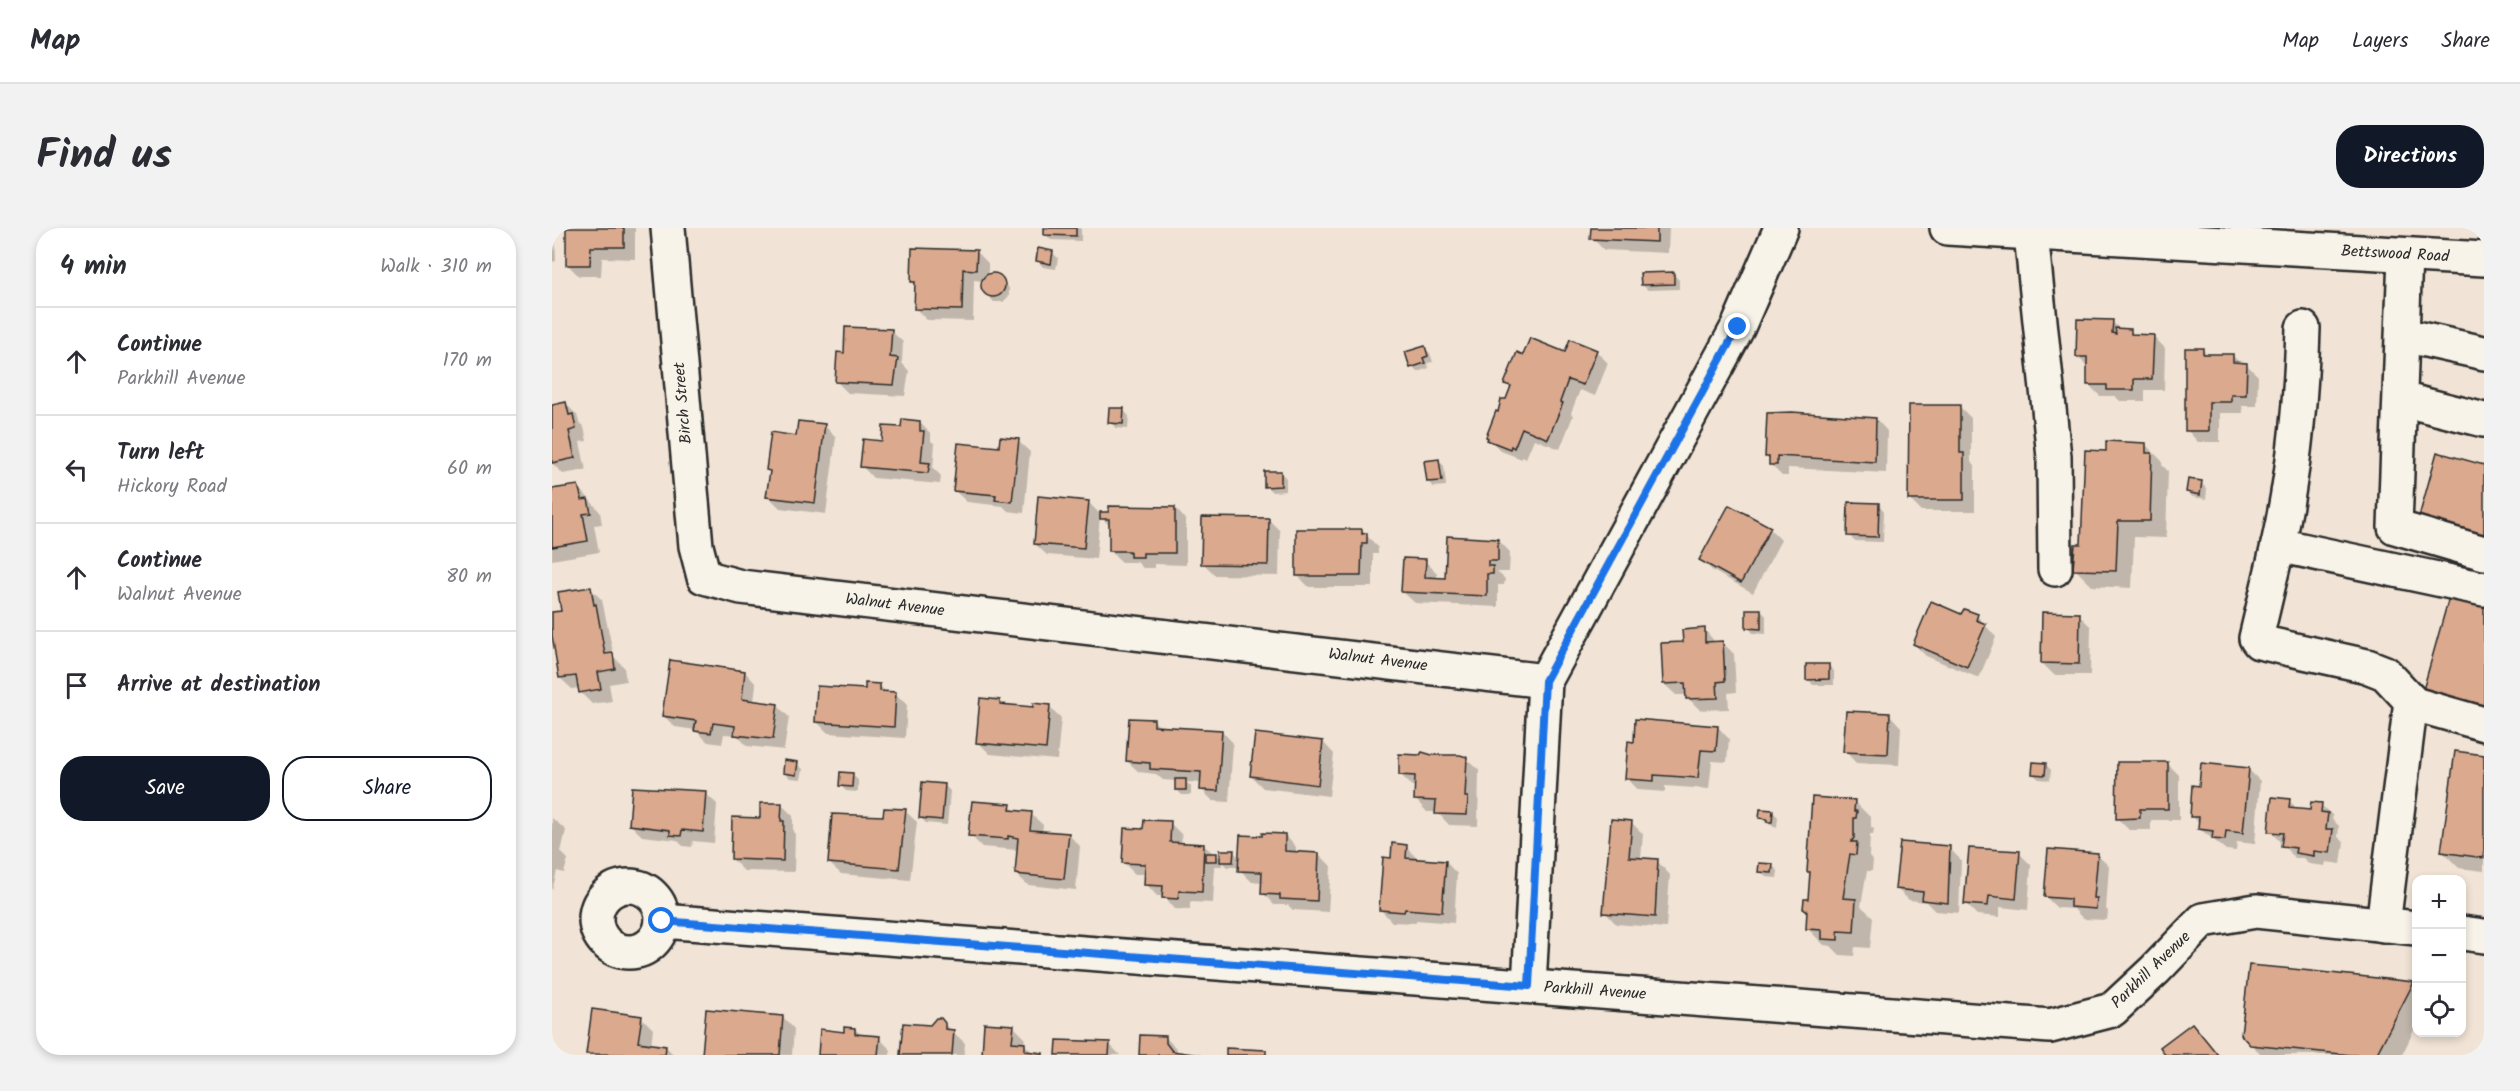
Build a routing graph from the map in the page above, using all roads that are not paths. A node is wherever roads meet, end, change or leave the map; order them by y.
1 (668, 228) edge
2 (1781, 228) edge
3 (1947, 228) edge
4 (2031, 234) junction
5 (2406, 255) junction
6 (2484, 259) edge
7 (2303, 328) dead end
8 (2403, 335) junction
9 (2484, 353) edge
10 (2401, 399) junction
11 (2484, 420) edge
12 (2278, 545) junction
13 (2484, 553) edge
14 (2055, 569) dead end
15 (704, 577) joint
16 (2484, 589) edge
17 (1545, 681) junction
18 (2411, 701) junction
19 (2484, 724) edge
20 (662, 921) dead end
21 (2383, 925) junction
22 (2412, 928) edge
23 (2466, 934) edge
24 (2484, 936) edge
25 (1529, 986) junction

1 - 15 street, Birch Street
2 - 17 street
3 - 4 street, Bettswood Road
4 - 5 street, Bettswood Road
4 - 14 street
5 - 6 street, Bettswood Road
5 - 8 street
7 - 12 street
8 - 9 street
8 - 10 street
10 - 11 street
10 - 13 street
12 - 16 street
12 - 18 street
15 - 17 street, Walnut Avenue
17 - 25 street
18 - 19 street
18 - 21 street
20 - 25 street, Parkhill Avenue
21 - 22 street, Parkhill Avenue
21 - 25 street, Parkhill Avenue
23 - 24 street

